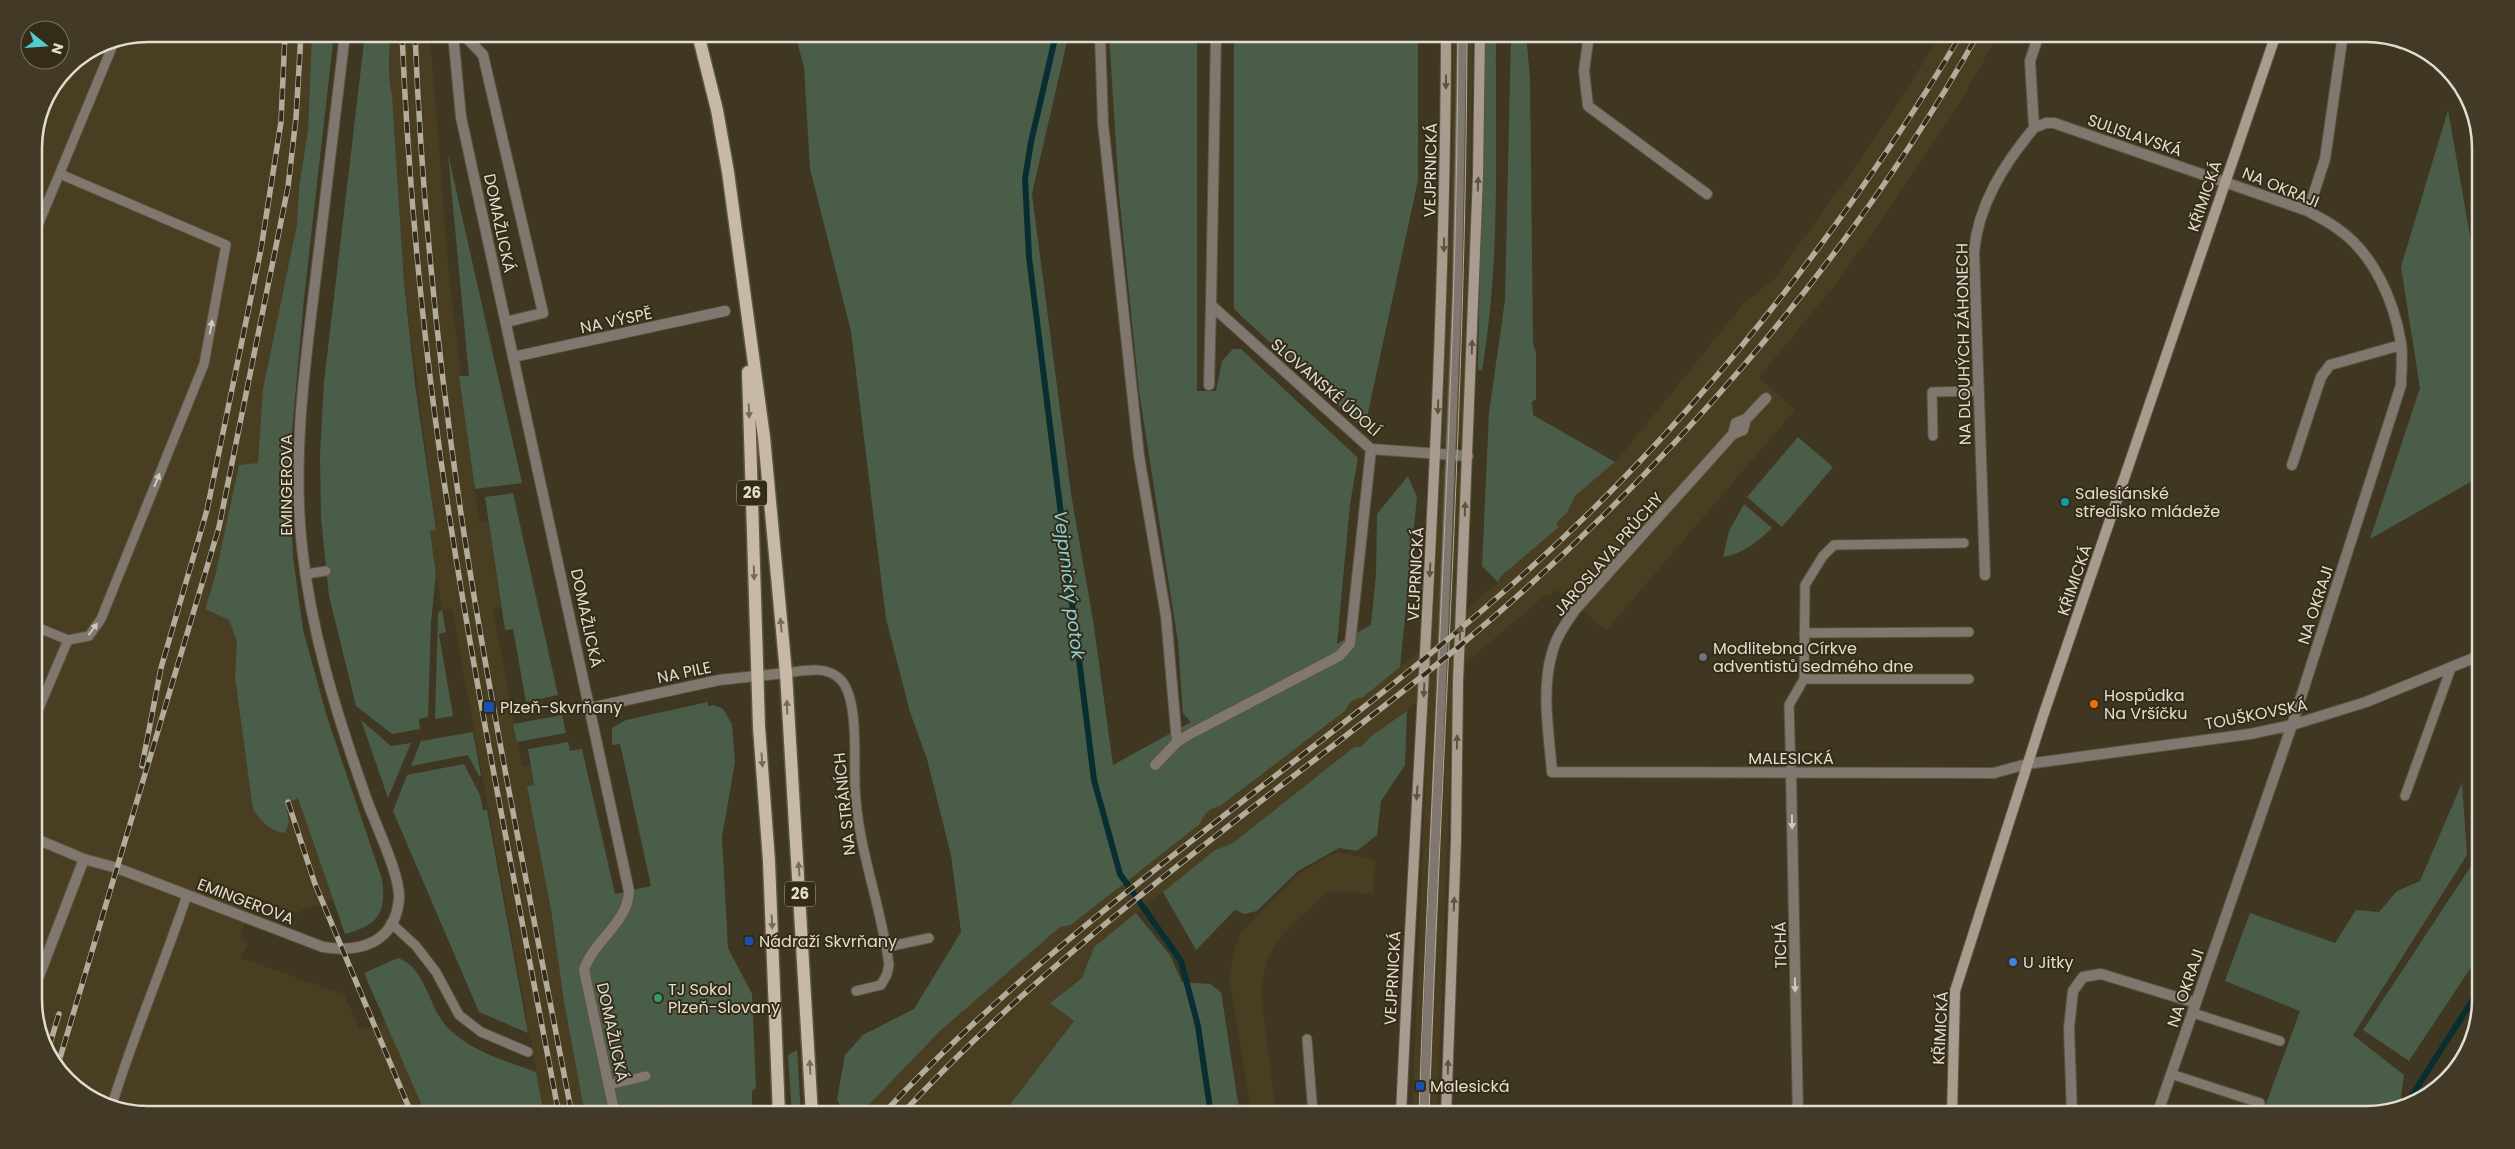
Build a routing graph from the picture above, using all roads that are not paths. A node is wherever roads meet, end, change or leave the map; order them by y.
1 (344, 42) edge
2 (454, 42) edge
3 (471, 42) edge
4 (700, 42) edge
5 (1100, 42) edge
6 (1216, 42) edge
7 (1446, 42) edge
8 (1462, 42) edge
9 (1480, 42) edge
10 (1588, 42) edge
11 (2036, 42) edge
12 (2273, 42) edge
13 (2342, 42) edge
14 (111, 49) edge
15 (2034, 128) junction
16 (60, 174) junction
17 (2225, 181) junction
18 (1707, 194) dead end
19 (2308, 211) junction
20 (43, 214) edge
21 (1211, 305) junction
22 (746, 310) junction
23 (725, 311) dead end
24 (506, 322) junction
25 (2401, 345) junction
26 (513, 357) junction
27 (1209, 385) dead end
28 (1979, 390) junction
29 (1766, 398) dead end
30 (1933, 436) dead end
31 (1371, 449) junction
32 (1436, 454) junction
33 (1451, 455) junction
34 (1468, 456) junction
35 (2292, 465) dead end
36 (1964, 543) dead end
37 (326, 571) dead end
38 (306, 574) junction
39 (1985, 575) dead end
40 (43, 630) edge
41 (1804, 632) junction
42 (1969, 632) dead end
43 (68, 640) junction
44 (2472, 658) edge
45 (2452, 668) junction
46 (786, 673) junction
47 (758, 676) junction
48 (1804, 679) junction
49 (1969, 679) dead end
50 (43, 699) edge
51 (590, 708) junction
52 (2292, 726) junction
53 (1177, 742) junction
54 (2027, 764) junction
55 (1155, 765) dead end
56 (1552, 772) joint
57 (1791, 774) junction
58 (2405, 796) dead end
59 (43, 842) edge
60 (84, 859) junction
61 (187, 895) junction
62 (391, 923) junction
63 (929, 938) dead end
64 (887, 947) junction
65 (43, 966) edge
66 (856, 991) dead end
67 (2194, 1008) junction
68 (1308, 1039) dead end
69 (2280, 1041) dead end
70 (528, 1052) dead end
71 (2171, 1074) junction
72 (646, 1076) dead end
73 (608, 1084) junction
74 (113, 1100) edge
75 (2260, 1103) dead end
76 (613, 1106) edge
77 (779, 1106) edge
78 (811, 1106) edge
79 (1312, 1106) edge
80 (1401, 1106) edge
81 (1424, 1106) edge
82 (1446, 1106) edge
83 (1798, 1106) edge
84 (1952, 1106) edge
85 (2072, 1106) edge
86 (2160, 1106) edge

1 - 38 street, EMINGEROVA
2 - 24 street, DOMAŽLICKÁ
3 - 24 street
4 - 22 main road, 26
5 - 53 street
6 - 21 street
7 -> 32 main road, VEJPRNICKÁ
8 - 33 lane, VEJPRNICKÁ
34 -> 9 main road
10 - 18 street
11 - 15 street
12 - 17 main road, KŘIMICKÁ
13 - 19 street
14 - 16 lane
15 - 17 street, SULISLAVSKÁ
15 - 28 street, NA DLOUHÝCH ZÁHONECH
16 - 20 lane
43 -> 16 lane
17 - 19 street, NA OKRAJI
17 - 54 main road, KŘIMICKÁ
19 - 25 street, NA OKRAJI
21 - 27 street
21 - 31 street, SLOVANSKÉ ÚDOLÍ
46 -> 22 main road, 26
22 -> 47 main road, 26
23 - 26 street, NA VÝSPĚ
24 - 26 street, DOMAŽLICKÁ
25 - 35 street
25 - 52 street, NA OKRAJI
26 - 51 street, DOMAŽLICKÁ
28 - 30 lane
28 - 39 street, NA DLOUHÝCH ZÁHONECH
29 - 56 street, JAROSLAVA PRŮCHY
31 - 32 street, SLOVANSKÉ ÚDOLÍ
31 - 53 street
32 - 33 street, SLOVANSKÉ ÚDOLÍ
32 -> 80 main road, VEJPRNICKÁ
33 - 34 street, SLOVANSKÉ ÚDOLÍ
33 - 81 lane, VEJPRNICKÁ
82 -> 34 main road
36 - 41 lane
37 - 38 lane
38 - 62 street, EMINGEROVA
40 - 43 lane
41 - 42 lane
41 - 48 lane
43 - 50 lane
44 - 45 street, TOUŠKOVSKÁ
45 - 52 street, TOUŠKOVSKÁ
45 - 58 lane
46 - 47 street, NA PILE
46 - 64 lane, NA STRÁNÍCH
78 -> 46 main road, 26
47 - 51 street, NA PILE
47 -> 77 main road, 26
48 - 49 lane
48 - 57 lane
51 - 73 street, DOMAŽLICKÁ
52 - 54 street, TOUŠKOVSKÁ
52 - 67 street, NA OKRAJI
53 - 55 street
54 - 57 street, MALESICKÁ
54 - 84 main road, KŘIMICKÁ
56 - 57 street, MALESICKÁ
57 -> 83 street, TICHÁ
59 - 60 street, EMINGEROVA
60 - 61 street, EMINGEROVA
60 - 65 street
61 - 62 street, EMINGEROVA
61 - 74 lane
62 - 70 lane
63 - 64 lane
64 - 66 lane, NA STRÁNÍCH
67 - 69 lane
67 - 71 street, NA OKRAJI
67 - 85 street
68 - 79 lane
71 - 75 lane
71 - 86 street, NA OKRAJI
72 - 73 lane
73 - 76 street, DOMAŽLICKÁ

